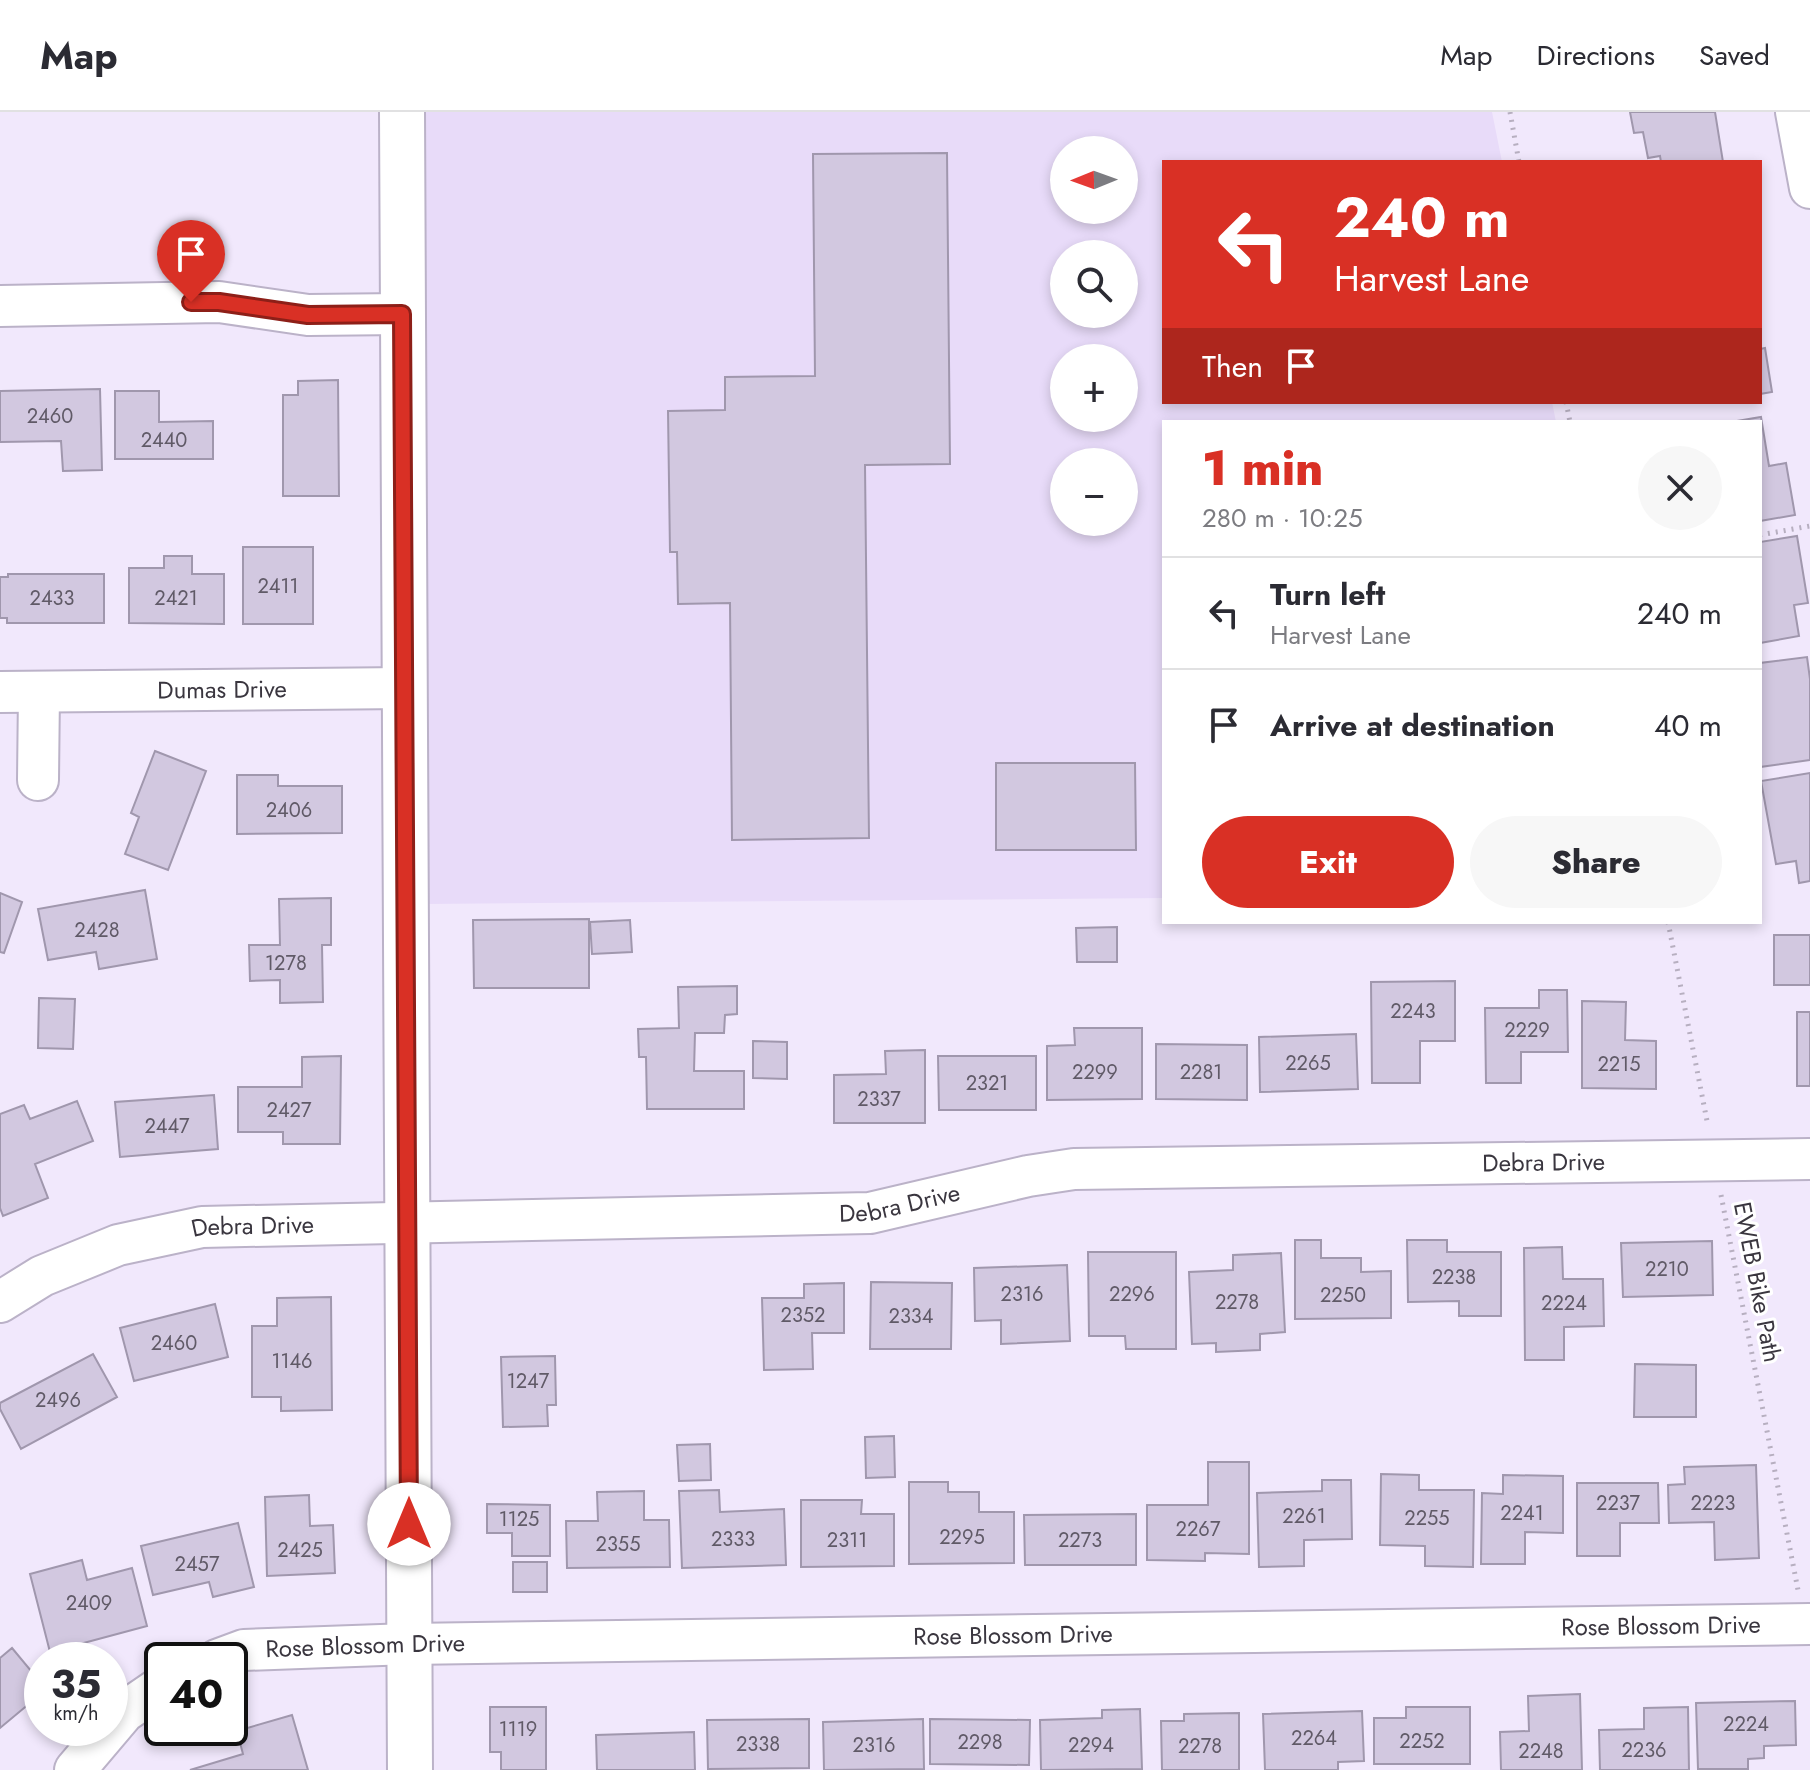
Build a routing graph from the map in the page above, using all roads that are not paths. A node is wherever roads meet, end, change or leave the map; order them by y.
1 (402, 112) edge
2 (1796, 112) edge
3 (1810, 188) edge
4 (0, 306) edge
5 (402, 314) junction
6 (405, 688) junction
7 (0, 692) edge
8 (39, 692) junction
9 (38, 780) dead end
10 (1810, 1159) edge
11 (408, 1223) junction
12 (0, 1302) edge
13 (1808, 1624) edge
14 (409, 1644) junction
15 (248, 1650) edge
16 (144, 1698) edge
17 (75, 1770) edge
18 (410, 1770) edge

1 - 5 street
2 - 3 street
4 - 5 street
5 - 6 street
6 - 8 street, Dumas Drive
6 - 11 street
7 - 8 street, Dumas Drive
8 - 9 street
10 - 11 street, Debra Drive
11 - 12 street, Debra Drive
11 - 14 street
13 - 14 street, Rose Blossom Drive
14 - 15 street, Rose Blossom Drive
14 - 18 street
16 - 17 street

